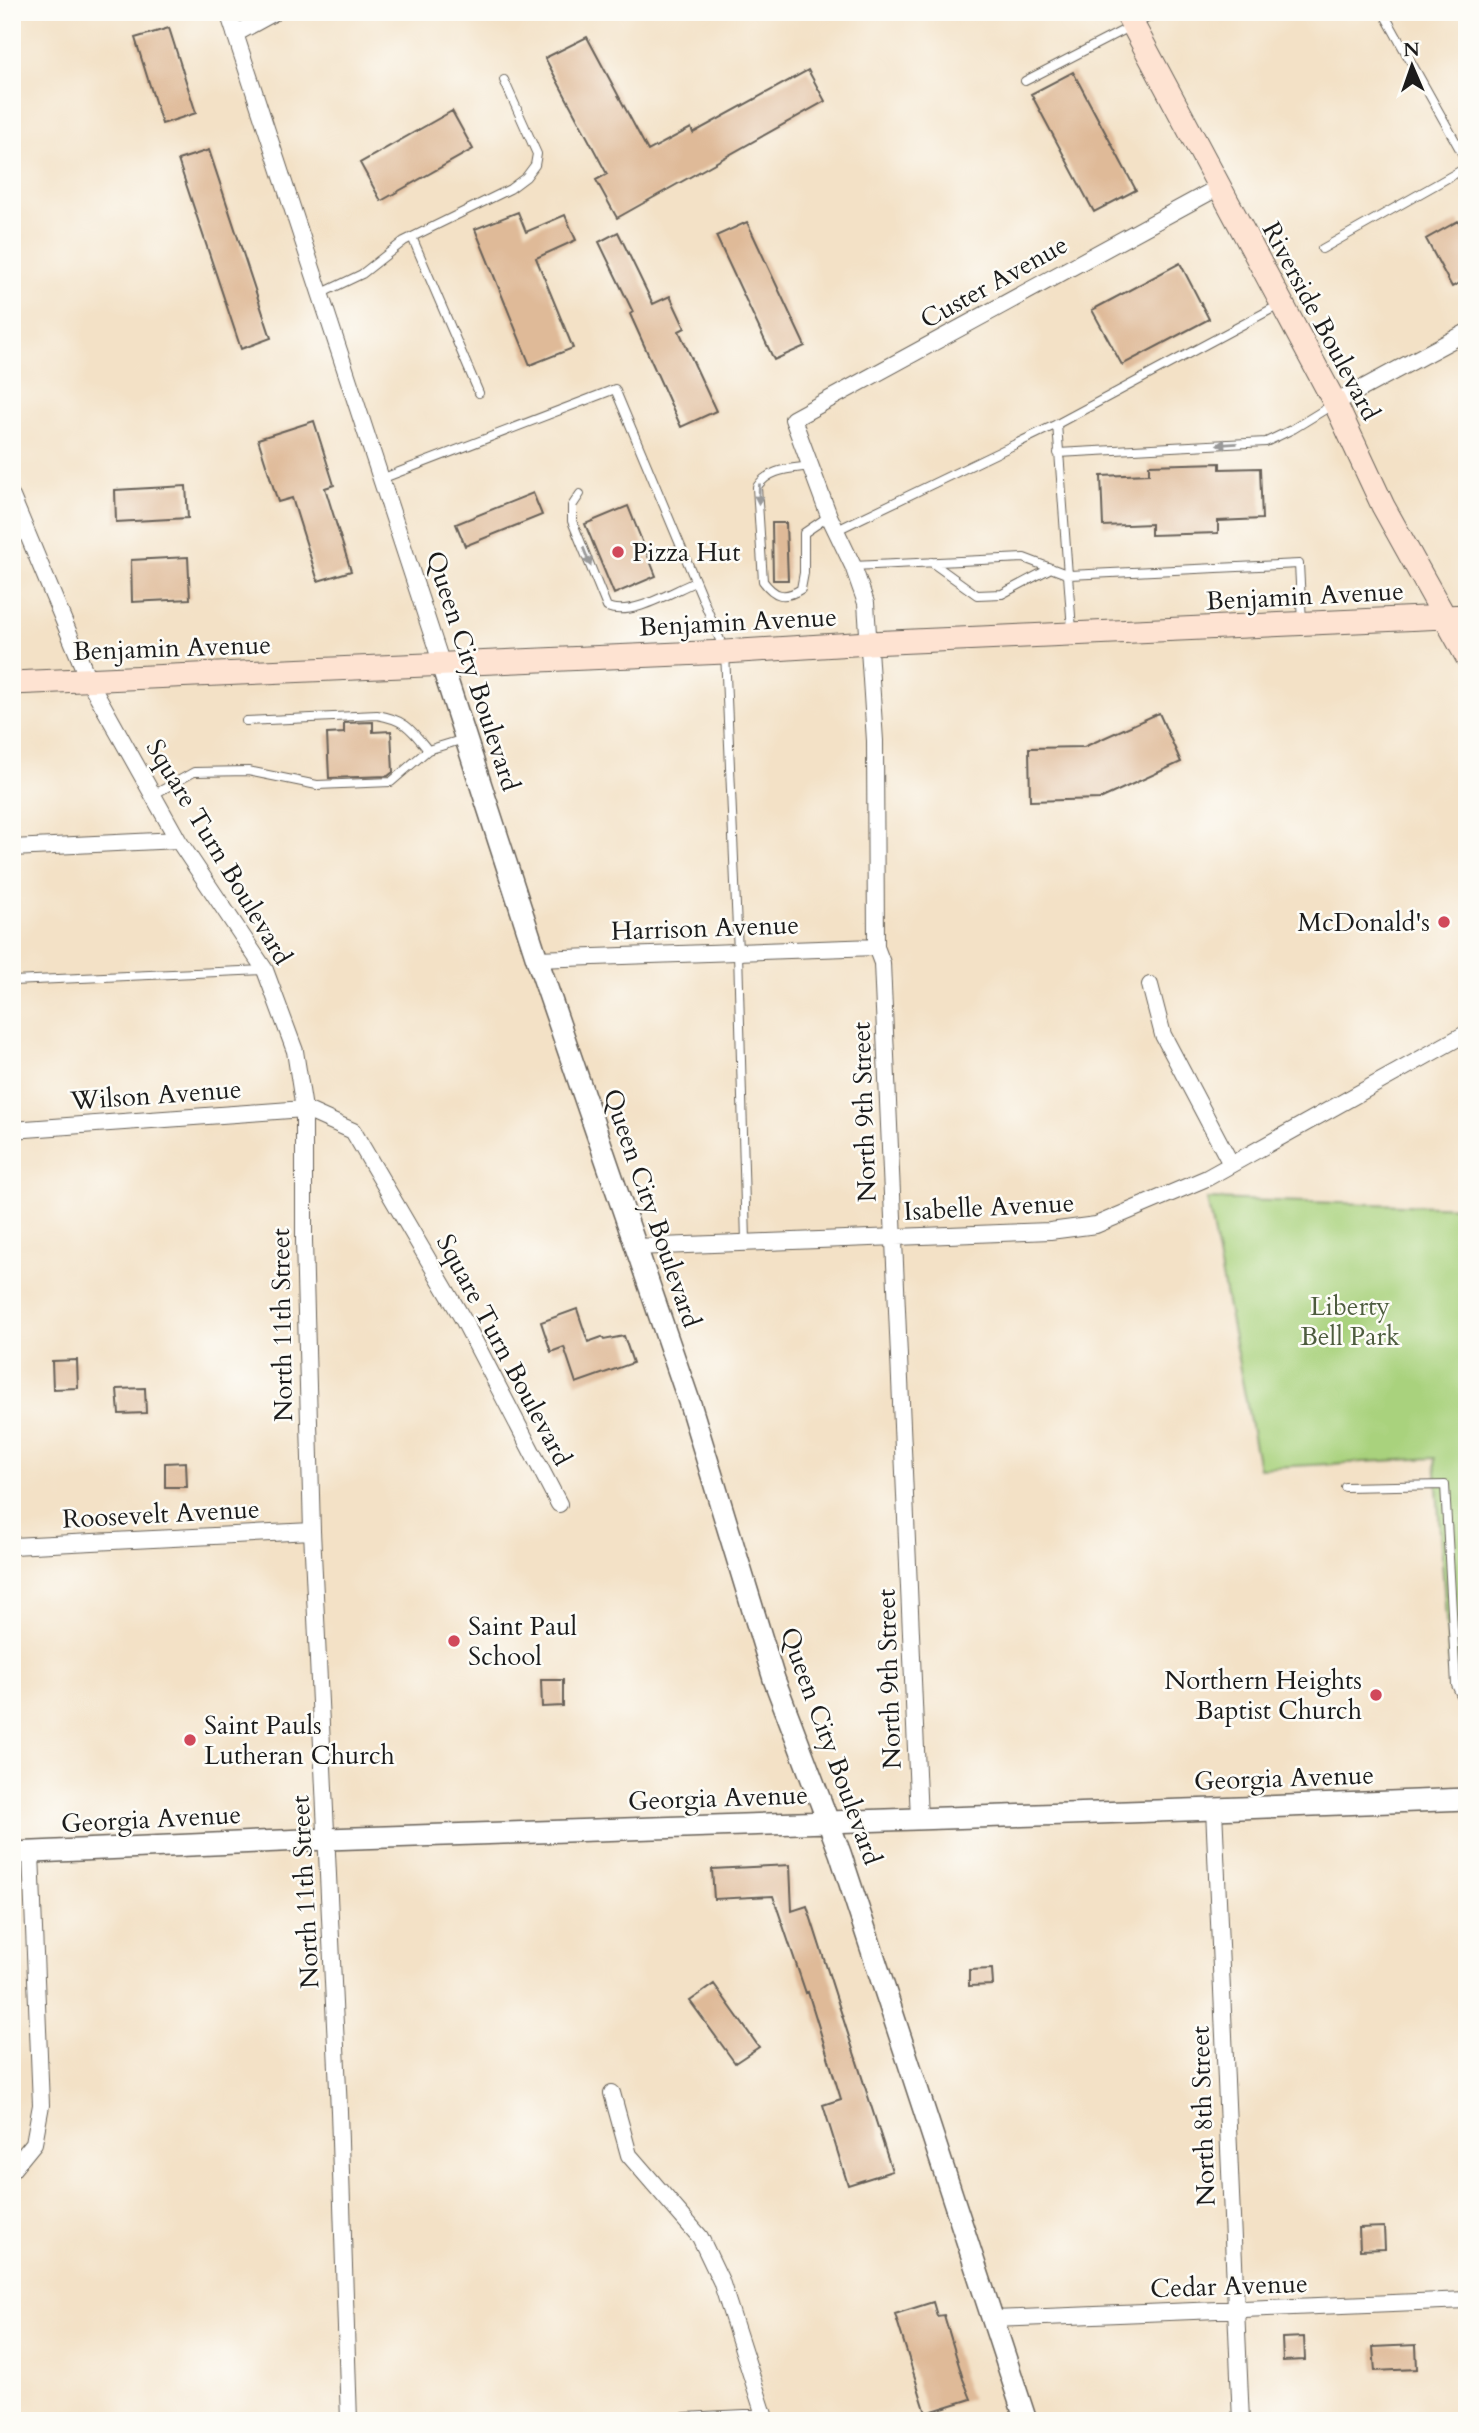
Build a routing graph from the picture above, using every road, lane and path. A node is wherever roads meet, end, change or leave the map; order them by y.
1 (228, 12) edge
2 (275, 12) edge
3 (1158, 12) edge
4 (1383, 12) edge
5 (1129, 19) edge
6 (235, 34) junction
7 (504, 80) dead end
8 (1025, 81) dead end
9 (1467, 162) edge
10 (1467, 167) edge
11 (1219, 187) junction
12 (412, 237) junction
13 (1322, 249) dead end
14 (320, 294) junction
15 (1281, 304) junction
16 (1467, 332) edge
17 (479, 393) dead end
18 (1335, 403) junction
19 (793, 419) joint
20 (1056, 424) junction
21 (1058, 453) junction
22 (811, 466) junction
23 (381, 479) junction
24 (580, 494) dead end
25 (12, 497) edge
26 (832, 524) junction
27 (931, 562) junction
28 (853, 566) junction
29 (1051, 568) junction
30 (1069, 575) junction
31 (695, 582) junction
32 (1467, 616) edge
33 (1443, 617) junction
34 (1302, 625) junction
35 (1072, 635) junction
36 (869, 643) junction
37 (725, 652) junction
38 (1467, 657) edge
39 (442, 665) junction
40 (88, 679) junction
41 (12, 683) edge
42 (246, 721) dead end
43 (464, 739) junction
44 (428, 750) junction
45 (153, 795) junction
46 (178, 840) junction
47 (12, 848) edge
48 (876, 947) junction
49 (738, 951) junction
50 (537, 959) junction
51 (265, 970) junction
52 (12, 981) edge
53 (1150, 985) dead end
54 (1467, 1033) edge
55 (304, 1109) junction
56 (12, 1130) edge
57 (1231, 1164) junction
58 (894, 1237) junction
59 (746, 1242) junction
60 (635, 1247) junction
61 (1345, 1487) dead end
62 (559, 1504) dead end
63 (312, 1531) junction
64 (12, 1546) edge
65 (1467, 1708) edge
66 (1467, 1799) edge
67 (1214, 1809) junction
68 (919, 1819) junction
69 (828, 1822) junction
70 (327, 1839) junction
71 (22, 1853) edge
72 (612, 2092) dead end
73 (12, 2170) edge
74 (1467, 2300) edge
75 (1235, 2311) junction
76 (993, 2319) junction
77 (766, 2419) edge
78 (349, 2421) edge
79 (685, 2421) edge
80 (1026, 2421) edge
81 (1241, 2421) edge

1 - 6 street, Queen City Boulevard
2 - 6 street
3 - 5 lane
4 - 9 lane
5 - 8 lane
5 - 11 main road, Riverside Boulevard
6 - 14 street, Queen City Boulevard
7 - 12 lane
10 - 13 lane
11 - 15 main road, Riverside Boulevard
11 - 19 street, Custer Avenue
12 - 14 lane
12 - 17 lane
14 - 23 street, Queen City Boulevard
15 - 18 main road, Riverside Boulevard
15 - 20 lane
16 - 18 street
18 -> 21 lane
18 - 33 main road, Riverside Boulevard
19 - 22 street, North 9th Street
20 - 21 lane
20 - 26 lane
21 - 30 lane
22 - 26 street, North 9th Street
22 -> 26 lane
23 - 31 lane
23 - 39 street, Queen City Boulevard
24 -> 31 lane
25 - 40 street, Square Turn Boulevard
26 - 28 street, North 9th Street
27 - 28 lane
27 - 29 lane
27 - 29 lane
28 - 36 street, North 9th Street
29 - 30 lane
30 - 34 lane
30 - 35 lane
31 - 37 lane
32 - 33 main road, Benjamin Avenue
33 - 34 main road, Benjamin Avenue
33 - 38 main road, Riverside Boulevard
34 - 35 main road, Benjamin Avenue
35 - 36 main road, Benjamin Avenue
36 - 37 main road, Benjamin Avenue
36 - 48 street, North 9th Street
37 - 39 main road, Benjamin Avenue
37 - 49 lane
39 - 40 main road, Benjamin Avenue
39 - 43 street, Queen City Boulevard
40 - 41 main road, Benjamin Avenue
40 - 45 street, Square Turn Boulevard
42 - 44 lane
43 - 44 lane
43 - 50 street, Queen City Boulevard
44 - 45 lane
45 - 46 street, Square Turn Boulevard
46 - 47 street
46 - 51 street, Square Turn Boulevard
48 - 49 street, Harrison Avenue
48 - 58 street, North 9th Street
49 - 50 street, Harrison Avenue
49 - 59 lane
50 - 60 street, Queen City Boulevard
51 - 52 lane
51 - 55 street, Square Turn Boulevard
53 - 57 street
54 - 57 street, Isabelle Avenue
55 - 56 street, Wilson Avenue
55 - 62 street, Square Turn Boulevard
55 - 63 street, North 11th Street
57 - 58 street, Isabelle Avenue
58 - 59 street, Isabelle Avenue
58 - 68 street, North 9th Street
59 - 60 street, Isabelle Avenue
60 - 69 street, Queen City Boulevard
61 - 65 lane
63 - 64 street, Roosevelt Avenue
63 - 70 street, North 11th Street
66 - 67 street, Georgia Avenue
67 - 68 street, Georgia Avenue
67 - 75 street, North 8th Street
68 - 69 street, Georgia Avenue
69 - 70 street, Georgia Avenue
69 - 76 street, Queen City Boulevard
70 - 71 street, Georgia Avenue
70 - 78 street, North 11th Street
71 - 73 street
72 - 77 street
74 - 75 street, Cedar Avenue
75 - 76 street, Cedar Avenue
75 - 81 street, North 8th Street
76 - 80 street, Queen City Boulevard
77 - 79 street

